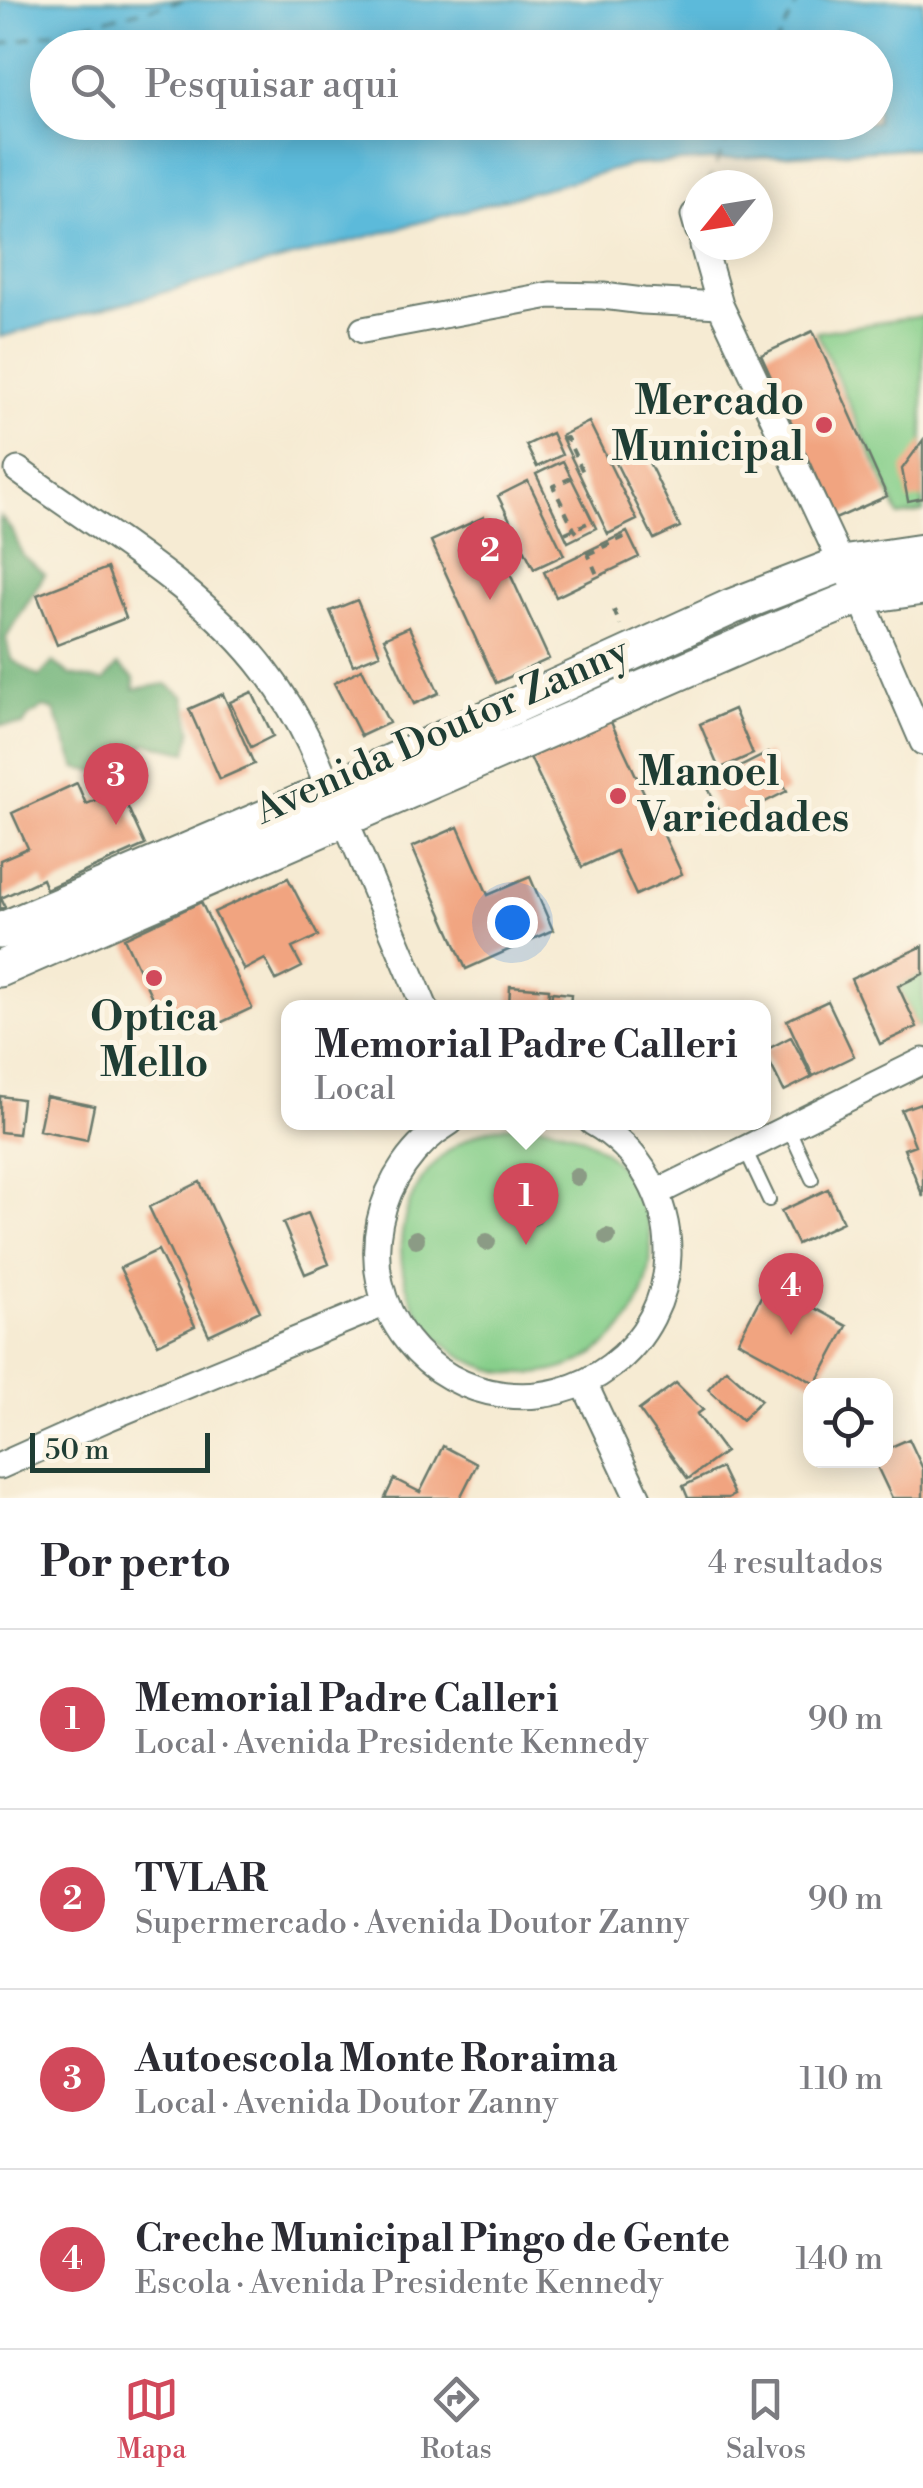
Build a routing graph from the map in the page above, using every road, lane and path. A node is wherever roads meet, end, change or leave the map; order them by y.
1 (707, 260) edge
2 (720, 305) junction
3 (363, 330) dead end
4 (562, 440) dead end
5 (18, 470) dead end
6 (579, 474) dead end
7 (571, 478) dead end
8 (592, 521) dead end
9 (574, 529) junction
10 (564, 533) dead end
11 (628, 535) dead end
12 (580, 536) dead end
13 (923, 552) edge
14 (842, 564) junction
15 (598, 577) dead end
16 (923, 587) edge
17 (860, 596) junction
18 (923, 742) edge
19 (337, 806) junction
20 (0, 931) edge
21 (0, 969) edge
22 (422, 1000) edge
23 (923, 1061) edge
24 (788, 1127) junction
25 (439, 1130) edge
26 (603, 1130) edge
27 (745, 1149) junction
28 (812, 1179) dead end
29 (656, 1193) junction
30 (769, 1200) dead end
31 (386, 1303) junction
32 (584, 1383) junction
33 (0, 1466) edge
34 (638, 1498) edge

1 - 2 street
2 - 3 street
2 - 14 street
4 - 6 path
5 - 19 street
7 - 9 path
8 - 9 path
9 - 10 path
9 - 12 path
11 - 15 path
13 - 14 street, Avenida Doutor Zanny
14 - 17 street
14 - 19 street, Avenida Doutor Zanny
16 - 17 street, Avenida Doutor Zanny
17 - 18 street
17 - 19 street, Avenida Doutor Zanny
19 - 20 street, Avenida Doutor Zanny
19 - 21 street, Avenida Doutor Zanny
19 - 22 street
23 - 24 street
24 - 27 street
24 - 28 lane
25 - 31 street
26 - 29 street
27 - 29 street
27 - 30 lane
29 - 32 street
31 - 32 street
31 - 33 street
32 - 34 street

